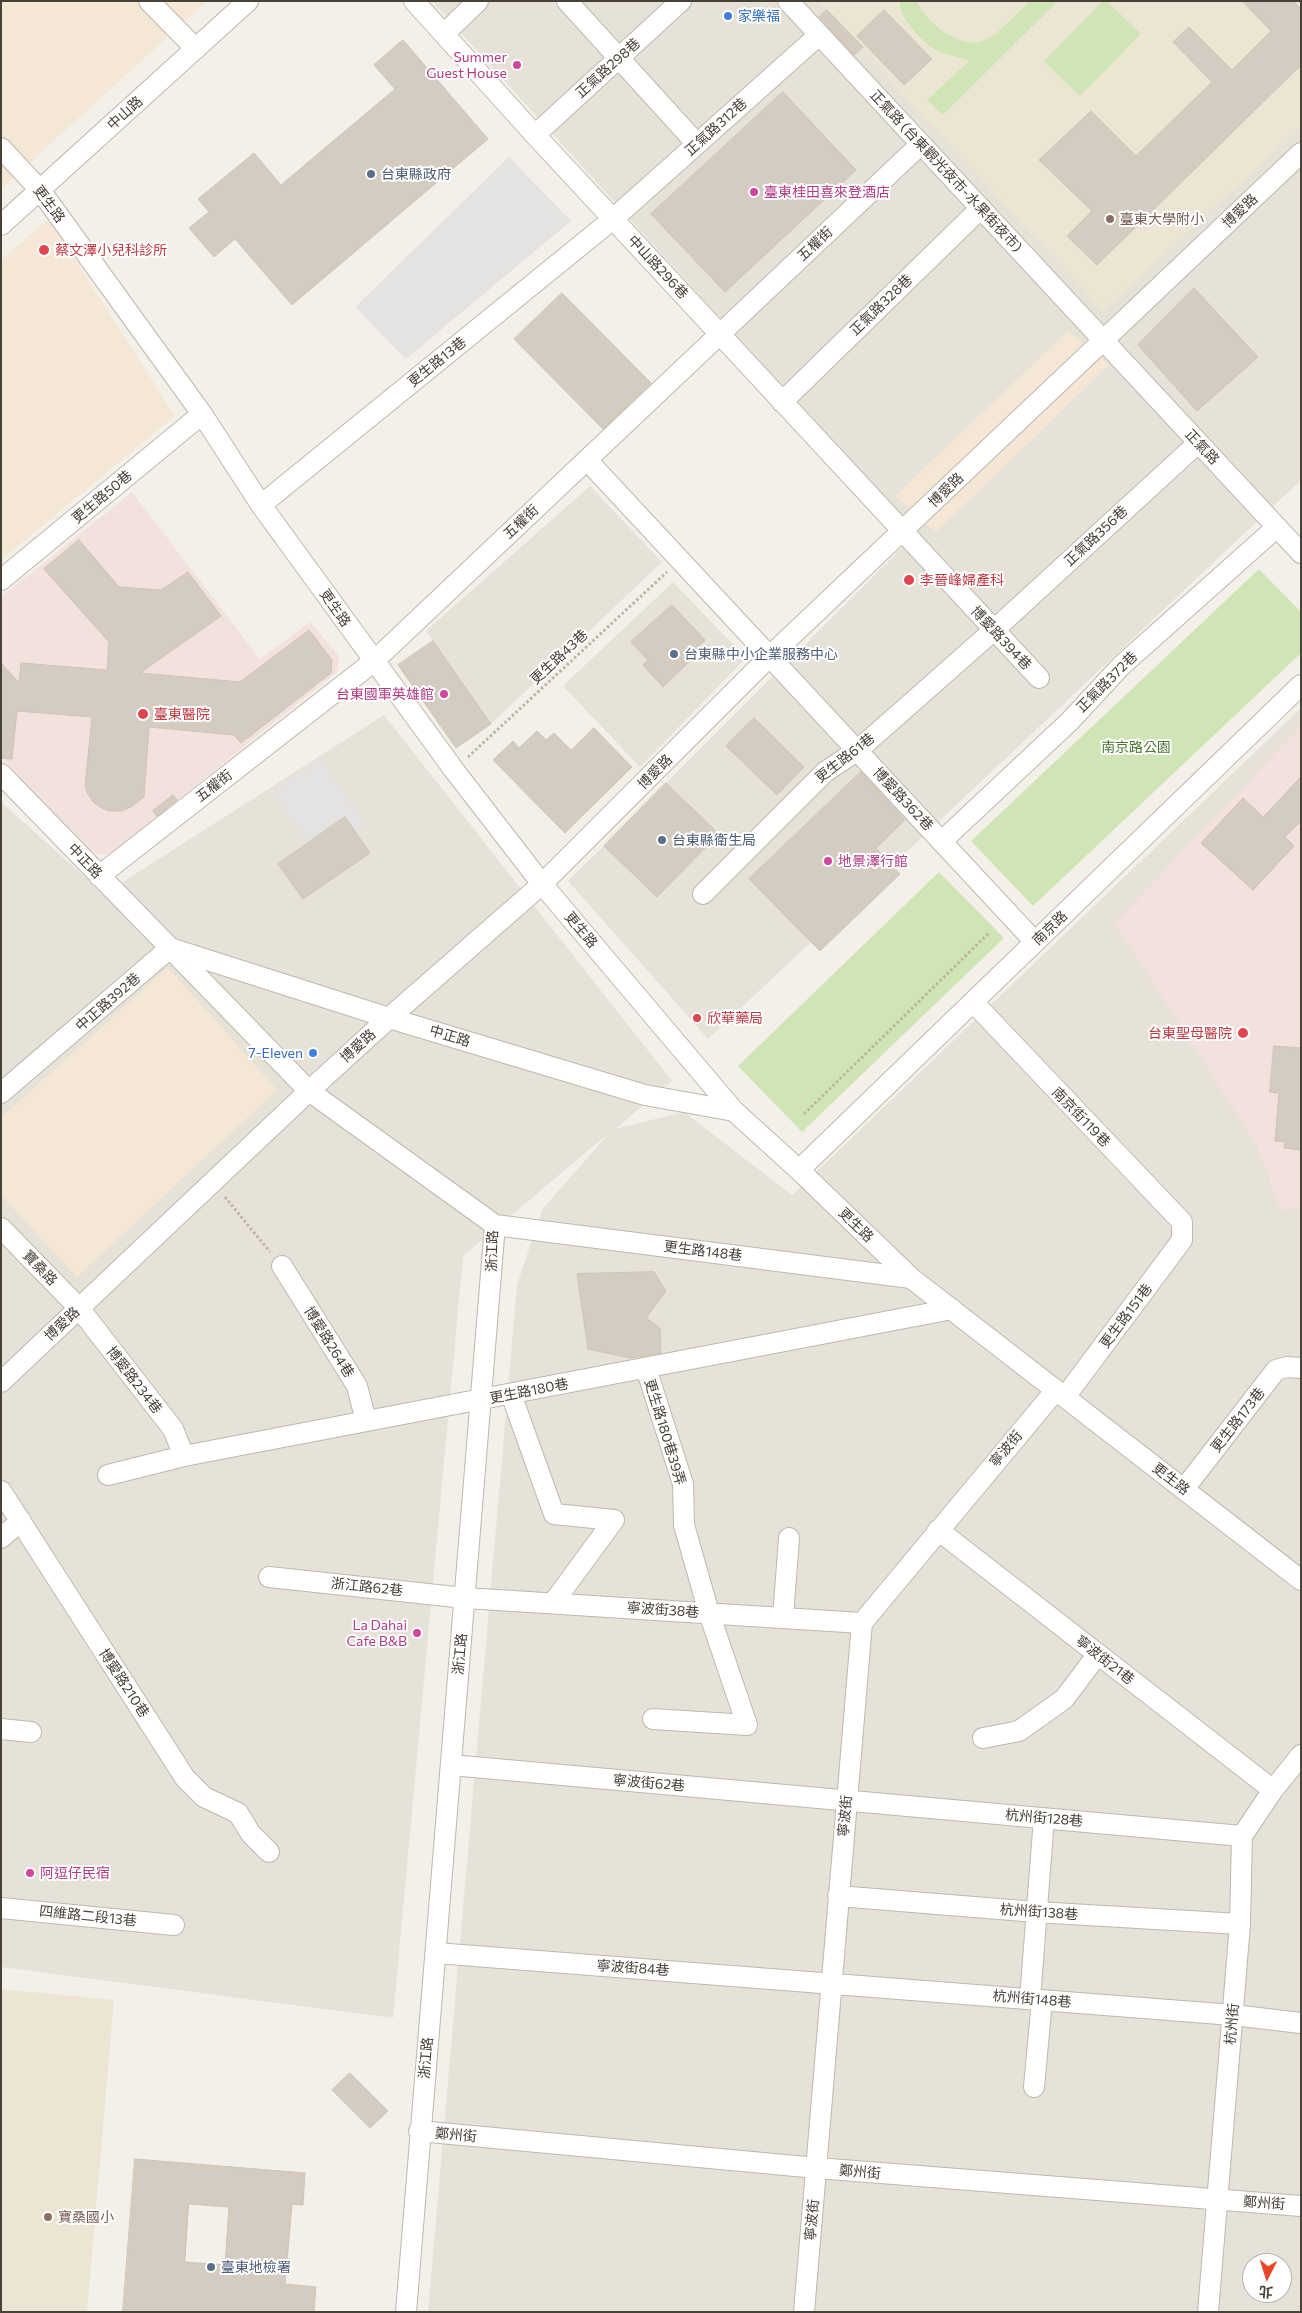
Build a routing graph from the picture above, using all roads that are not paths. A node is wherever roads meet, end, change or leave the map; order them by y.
1 (149, 1) edge
2 (248, 1) edge
3 (414, 1) edge
4 (478, 1) edge
5 (567, 1) edge
6 (681, 1) edge
7 (788, 1) edge
8 (444, 34) junction
9 (819, 35) junction
10 (196, 49) junction
11 (619, 58) junction
12 (535, 135) junction
13 (697, 144) junction
14 (921, 144) junction
15 (1, 148) edge
16 (1301, 153) edge
17 (40, 190) junction
18 (980, 208) junction
19 (613, 219) junction
20 (1, 226) edge
21 (720, 334) junction
22 (1104, 340) junction
23 (782, 402) junction
24 (202, 414) junction
25 (1198, 443) junction
26 (587, 460) junction
27 (261, 505) junction
28 (1277, 527) junction
29 (903, 532) junction
30 (1301, 553) edge
31 (1, 580) edge
32 (994, 630) junction
33 (770, 656) junction
34 (373, 662) junction
35 (1039, 678) dead end
36 (1301, 686) edge
37 (858, 750) junction
38 (5, 786) edge
39 (942, 841) junction
40 (99, 876) junction
41 (542, 884) junction
42 (703, 894) dead end
43 (1035, 942) junction
44 (170, 948) junction
45 (974, 1003) junction
46 (389, 1018) junction
47 (309, 1091) junction
48 (1, 1093) edge
49 (734, 1111) junction
50 (799, 1170) junction
51 (495, 1225) junction
52 (1, 1228) edge
53 (1183, 1233) joint
54 (282, 1266) road end
55 (911, 1278) junction
56 (79, 1308) junction
57 (952, 1309) junction
58 (646, 1368) junction
59 (1301, 1368) edge
60 (1, 1382) edge
61 (511, 1394) junction
62 (1061, 1394) junction
63 (481, 1400) junction
64 (366, 1421) junction
65 (184, 1456) junction
66 (108, 1474) dead end
67 (1184, 1489) junction
68 (1, 1490) edge
69 (21, 1521) junction
70 (938, 1530) junction
71 (1, 1538) edge
72 (789, 1538) dead end
73 (269, 1577) dead end
74 (1301, 1580) edge
75 (464, 1598) junction
76 (553, 1603) junction
77 (709, 1613) junction
78 (783, 1618) junction
79 (862, 1623) junction
80 (1098, 1654) junction
81 (654, 1719) dead end
82 (1, 1729) edge
83 (31, 1732) dead end
84 (983, 1738) dead end
85 (1301, 1755) edge
86 (451, 1765) junction
87 (1273, 1790) junction
88 (846, 1800) junction
89 (1044, 1818) junction
90 (1242, 1836) junction
91 (269, 1852) dead end
92 (838, 1896) junction
93 (1, 1908) edge
94 (1036, 1912) junction
95 (1240, 1924) junction
96 (174, 1925) dead end
97 (436, 1953) junction
98 (830, 1984) junction
99 (1036, 2000) junction
100 (1233, 2015) junction
101 (1301, 2023) edge
102 (1034, 2087) dead end
103 (419, 2131) junction
104 (817, 2168) junction
105 (1217, 2200) junction
106 (1301, 2206) edge
107 (406, 2312) edge
108 (804, 2312) edge
109 (1208, 2312) edge

1 - 10 street
2 - 10 street, 中山路
3 - 8 street, 中山路296巷
4 - 8 street
5 - 11 street
6 - 11 street, 正氣路298巷
7 - 9 street, 正氣路 (台東觀光夜市-水果街夜市)
8 - 12 street, 中山路296巷
9 - 13 street, 正氣路312巷
9 - 14 street, 正氣路 (台東觀光夜市-水果街夜市)
10 - 17 street, 中山路
11 - 12 street, 正氣路298巷
11 - 13 street
12 - 19 street, 中山路296巷
13 - 19 street, 正氣路312巷
14 - 18 street, 正氣路 (台東觀光夜市-水果街夜市)
14 - 21 street, 五權街
15 - 17 street, 更生路
16 - 22 street, 博愛路
17 - 20 street, 中山路
17 - 24 street, 更生路
18 - 22 street, 正氣路 (台東觀光夜市-水果街夜市)
18 - 23 street, 正氣路328巷
19 - 21 street, 中山路296巷
19 - 27 street, 更生路13巷
21 - 23 street, 中山路296巷
21 - 26 street, 五權街
22 - 25 street, 正氣路
22 - 29 street, 博愛路
23 - 29 street, 中山路296巷
24 - 27 street, 更生路
24 - 31 street, 更生路50巷
25 - 28 street, 正氣路
25 - 32 street, 正氣路356巷
26 - 33 street, 博愛路362巷
26 - 34 street, 五權街
27 - 34 street, 更生路
28 - 30 street, 正氣路
28 - 39 street, 正氣路372巷
29 - 32 street, 博愛路394巷
29 - 33 street, 博愛路
32 - 35 street, 博愛路394巷
32 - 37 street, 更生路61巷
33 - 37 street, 博愛路362巷
33 - 41 street, 博愛路
34 - 40 street, 五權街
34 - 41 street, 更生路
36 - 43 street, 南京路
37 - 39 street, 博愛路362巷
37 - 42 street, 更生路61巷
38 - 40 street, 中正路
39 - 43 street, 博愛路362巷
40 - 44 street, 中正路
41 - 46 street, 博愛路
41 - 49 street, 更生路
43 - 45 street, 南京路
44 - 46 street, 中正路
44 - 47 street, 中正路
44 - 48 street, 中正路392巷
45 - 50 street, 南京路
45 - 53 street, 南京街119巷
46 - 47 street, 博愛路
46 - 49 street, 中正路
47 - 51 street, 浙江路
47 - 56 street, 博愛路
49 - 50 street, 更生路
50 - 55 street, 更生路
51 - 55 street, 更生路148巷
51 - 63 street, 浙江路
52 - 56 street, 寶桑路
53 - 62 street, 更生路151巷
54 - 64 street, 博愛路264巷
55 - 57 street, 更生路
56 - 60 street, 博愛路
56 - 65 street, 博愛路234巷
57 - 58 street, 更生路180巷
57 - 62 street, 更生路
58 - 61 street, 更生路180巷
58 - 77 street, 更生路180巷39弄
59 - 67 street, 更生路173巷
61 - 63 street, 更生路180巷
61 - 76 street
62 - 67 street, 更生路
62 - 70 street, 寧波街
63 - 64 street, 更生路180巷
63 - 75 street, 浙江路
64 - 65 street, 更生路180巷
65 - 66 street, 更生路180巷
67 - 74 street, 更生路
68 - 69 street, 博愛路210巷
69 - 71 street
69 - 91 street, 博愛路210巷
70 - 79 street, 寧波街
70 - 80 street, 寧波街21巷
72 - 78 street
73 - 75 street, 浙江路62巷
75 - 76 street, 寧波街38巷
75 - 86 street, 浙江路
76 - 77 street, 寧波街38巷
77 - 78 street, 寧波街38巷
77 - 81 street, 更生路180巷39弄
78 - 79 street, 寧波街38巷
79 - 88 street, 寧波街
80 - 84 street
80 - 87 street, 寧波街21巷
82 - 83 street
85 - 87 street
86 - 88 street, 寧波街62巷
86 - 97 street, 浙江路
87 - 90 street
88 - 89 street, 杭州街128巷
88 - 92 street, 寧波街
89 - 90 street, 杭州街128巷
89 - 94 street
90 - 95 street, 杭州街
92 - 94 street, 杭州街138巷
92 - 98 street, 寧波街
93 - 96 street, 四維路二段13巷
94 - 95 street, 杭州街138巷
94 - 99 street
95 - 100 street, 杭州街
97 - 98 street, 寧波街84巷
97 - 103 street, 浙江路
98 - 99 street, 杭州街148巷
98 - 104 street, 寧波街
99 - 100 street, 杭州街148巷
99 - 102 street
100 - 101 street, 杭州街148巷
100 - 105 street, 杭州街
103 - 104 street, 鄭州街
103 - 107 street, 浙江路
104 - 105 street, 鄭州街
104 - 108 street, 寧波街
105 - 106 street, 鄭州街
105 - 109 street, 杭州街

